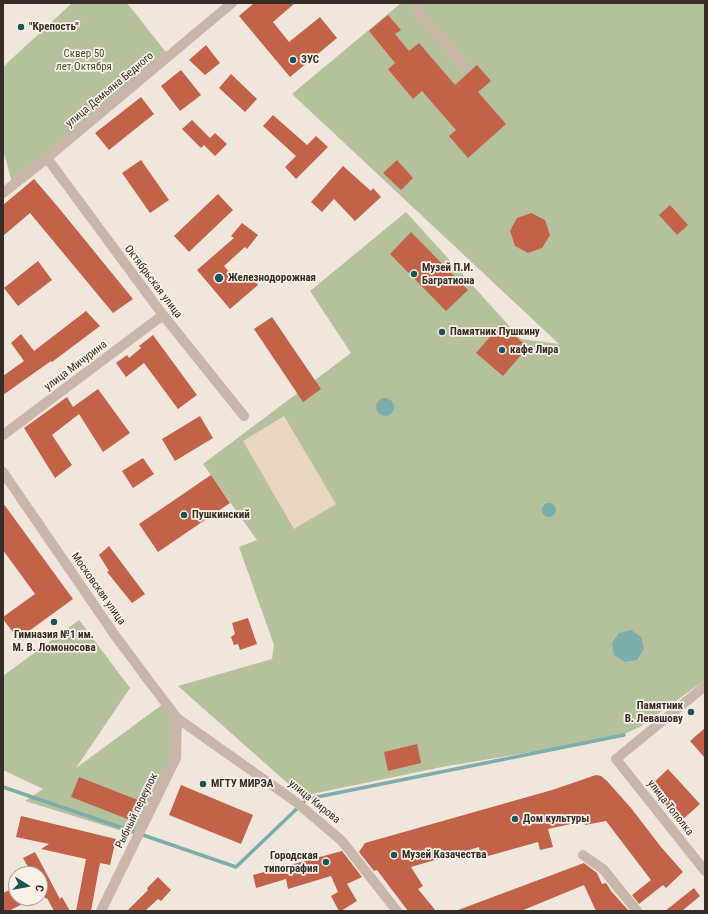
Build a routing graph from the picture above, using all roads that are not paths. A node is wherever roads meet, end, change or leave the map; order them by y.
1 (232, 3) edge
2 (416, 3) edge
3 (464, 66) dead end
4 (47, 158) junction
5 (3, 193) edge
6 (162, 316) junction
7 (244, 416) dead end
8 (3, 435) edge
9 (3, 472) edge
10 (705, 686) edge
11 (177, 718) junction
12 (582, 855) dead end
13 (705, 871) edge
14 (101, 911) edge
15 (397, 911) edge
16 (638, 911) edge

1 - 4 street, улица Демьяна Бедного
2 - 3 street
4 - 5 street, улица Демьяна Бедного
4 - 6 street, Октябрьская улица
6 - 7 street, Октябрьская улица
6 - 8 street, улица Мичурина
9 - 11 street, Московская улица
10 - 13 street, улица Тополка
11 - 14 street, Рыбный переулок
11 - 15 street, улица Кирова
12 - 16 street

